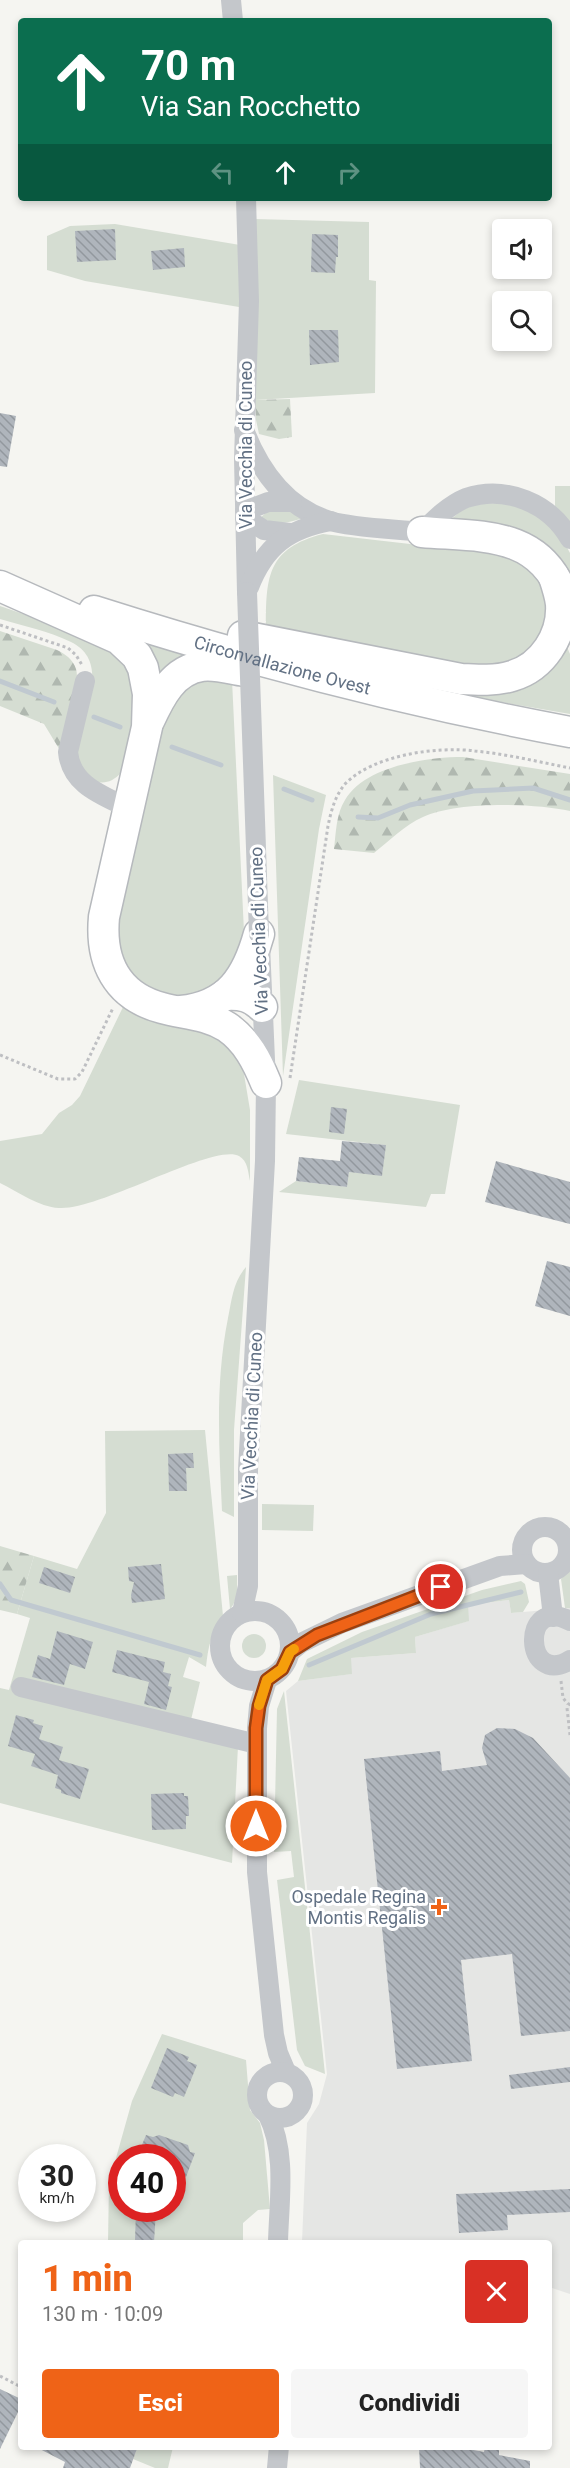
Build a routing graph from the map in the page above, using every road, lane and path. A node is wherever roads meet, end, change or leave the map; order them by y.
1 (231, 0) edge
2 (233, 18) edge
3 (246, 201) edge
4 (244, 430) junction
5 (292, 502) junction
6 (245, 514) junction
7 (331, 521) junction
8 (422, 531) junction
9 (290, 533) junction
10 (570, 539) edge
11 (554, 577) junction
12 (0, 581) edge
13 (0, 586) edge
14 (247, 592) junction
15 (105, 614) junction
16 (570, 618) edge
17 (0, 626) edge
18 (85, 681) joint
19 (381, 692) junction
20 (147, 727) junction
21 (570, 732) edge
22 (570, 768) edge
23 (128, 808) junction
24 (259, 934) junction
25 (123, 987) junction
26 (225, 995) junction
27 (262, 1010) junction
28 (182, 1011) junction
29 (227, 1027) junction
30 (0, 1055) edge
31 (277, 1082) junction
32 (568, 1549) edge
33 (524, 1555) junction
34 (249, 1560) junction
35 (548, 1573) junction
36 (262, 1612) junction
37 (242, 1613) junction
38 (562, 1619) edge
39 (342, 1623) junction
40 (282, 1624) junction
41 (290, 1652) junction
42 (570, 1660) edge
43 (243, 1680) junction
44 (267, 1680) junction
45 (21, 1687) dead end
46 (563, 1698) dead end
47 (568, 1705) edge
48 (570, 1735) edge
49 (256, 1736) junction
50 (278, 2073) junction
51 (268, 2115) junction
52 (292, 2115) junction
53 (279, 2165) junction
54 (278, 2240) edge
55 (0, 2376) edge
56 (18, 2385) edge
57 (279, 2450) edge
58 (277, 2468) edge

1 - 2 street
3 - 4 street, Via Vecchia di Cuneo
4 - 5 street
4 - 6 street, Via Vecchia di Cuneo
5 - 6 street
5 - 7 street
6 - 9 street
6 - 14 street, Via Vecchia di Cuneo
7 - 8 street
7 - 9 street
8 - 10 street
8 - 11 highway
9 - 14 street
11 - 15 highway
11 - 16 highway
12 - 15 highway, Circonvallazione Ovest
13 - 20 highway
14 - 24 street, Via Vecchia di Cuneo, bridge
15 - 19 highway, Circonvallazione Ovest
17 - 18 path
18 - 23 street
19 - 20 highway
19 - 21 highway, Circonvallazione Ovest
20 - 23 highway
22 - 31 path
23 - 25 highway
24 - 26 highway
24 - 27 street, Via Vecchia di Cuneo
25 - 28 highway
25 - 30 path
26 - 27 highway
26 - 28 highway
27 - 29 highway
27 - 31 street, Via Vecchia di Cuneo
28 - 29 highway
29 - 31 highway
31 - 34 street, Via Vecchia di Cuneo
32 - 33 street
32 - 35 street
33 - 35 street
33 - 39 street
34 - 36 street, Via Vecchia di Cuneo
34 - 37 street, Via Vecchia di Cuneo
35 - 38 street
36 - 37 street
36 - 40 street
37 - 43 street
38 - 42 street
39 - 40 street
39 - 41 street
40 - 41 street
41 - 44 street
43 - 44 street
43 - 49 street
44 - 49 street
45 - 49 street
46 - 47 path
47 - 48 path
49 - 50 street
50 - 51 street
50 - 52 street
51 - 52 street
51 - 53 street
52 - 53 street
53 - 54 street
55 - 56 path
57 - 58 street

